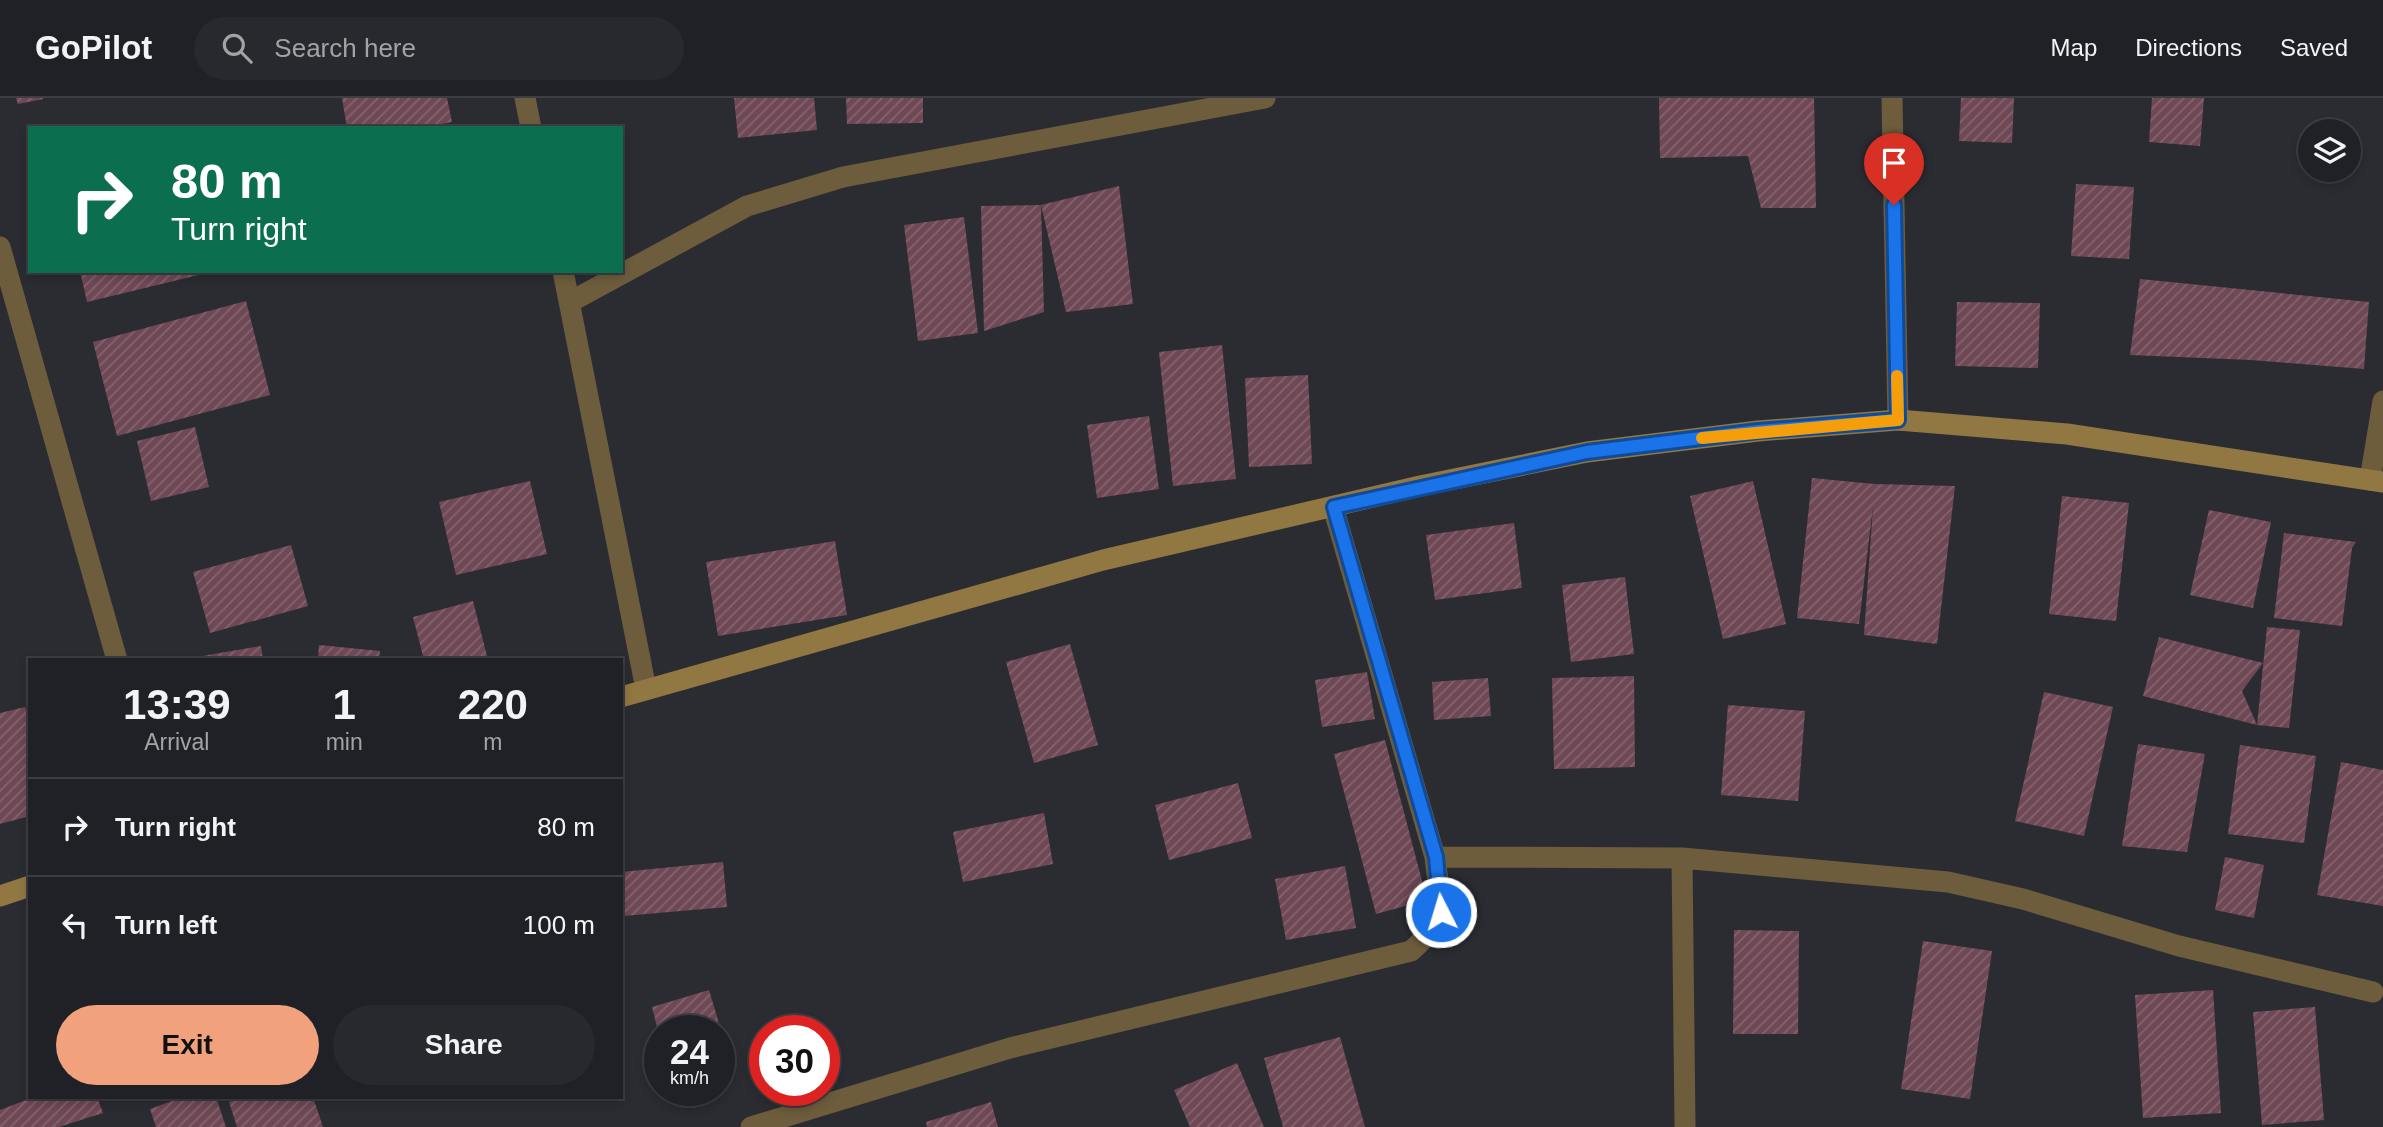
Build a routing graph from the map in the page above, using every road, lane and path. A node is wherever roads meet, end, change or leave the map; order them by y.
1 (525, 98) edge
2 (1265, 98) edge
3 (1892, 98) edge
4 (531, 126) edge
5 (0, 247) edge
6 (564, 273) edge
7 (570, 302) junction
8 (8, 309) edge
9 (2383, 401) edge
10 (1898, 420) junction
11 (2377, 481) edge
12 (1334, 507) junction
13 (116, 658) edge
14 (646, 690) junction
15 (623, 696) edge
16 (1436, 857) junction
17 (1682, 858) junction
18 (28, 887) edge
19 (0, 896) edge
20 (2373, 992) dead end
21 (751, 1127) edge
22 (1685, 1127) edge

1 - 4 street
2 - 7 street
3 - 10 street
5 - 8 street
6 - 7 street
7 - 14 street
8 - 13 street
9 - 11 street
10 - 11 street
10 - 12 street
12 - 14 street
12 - 16 street
14 - 15 street
16 - 17 street
16 - 21 street
17 - 20 street
17 - 22 street
18 - 19 street

